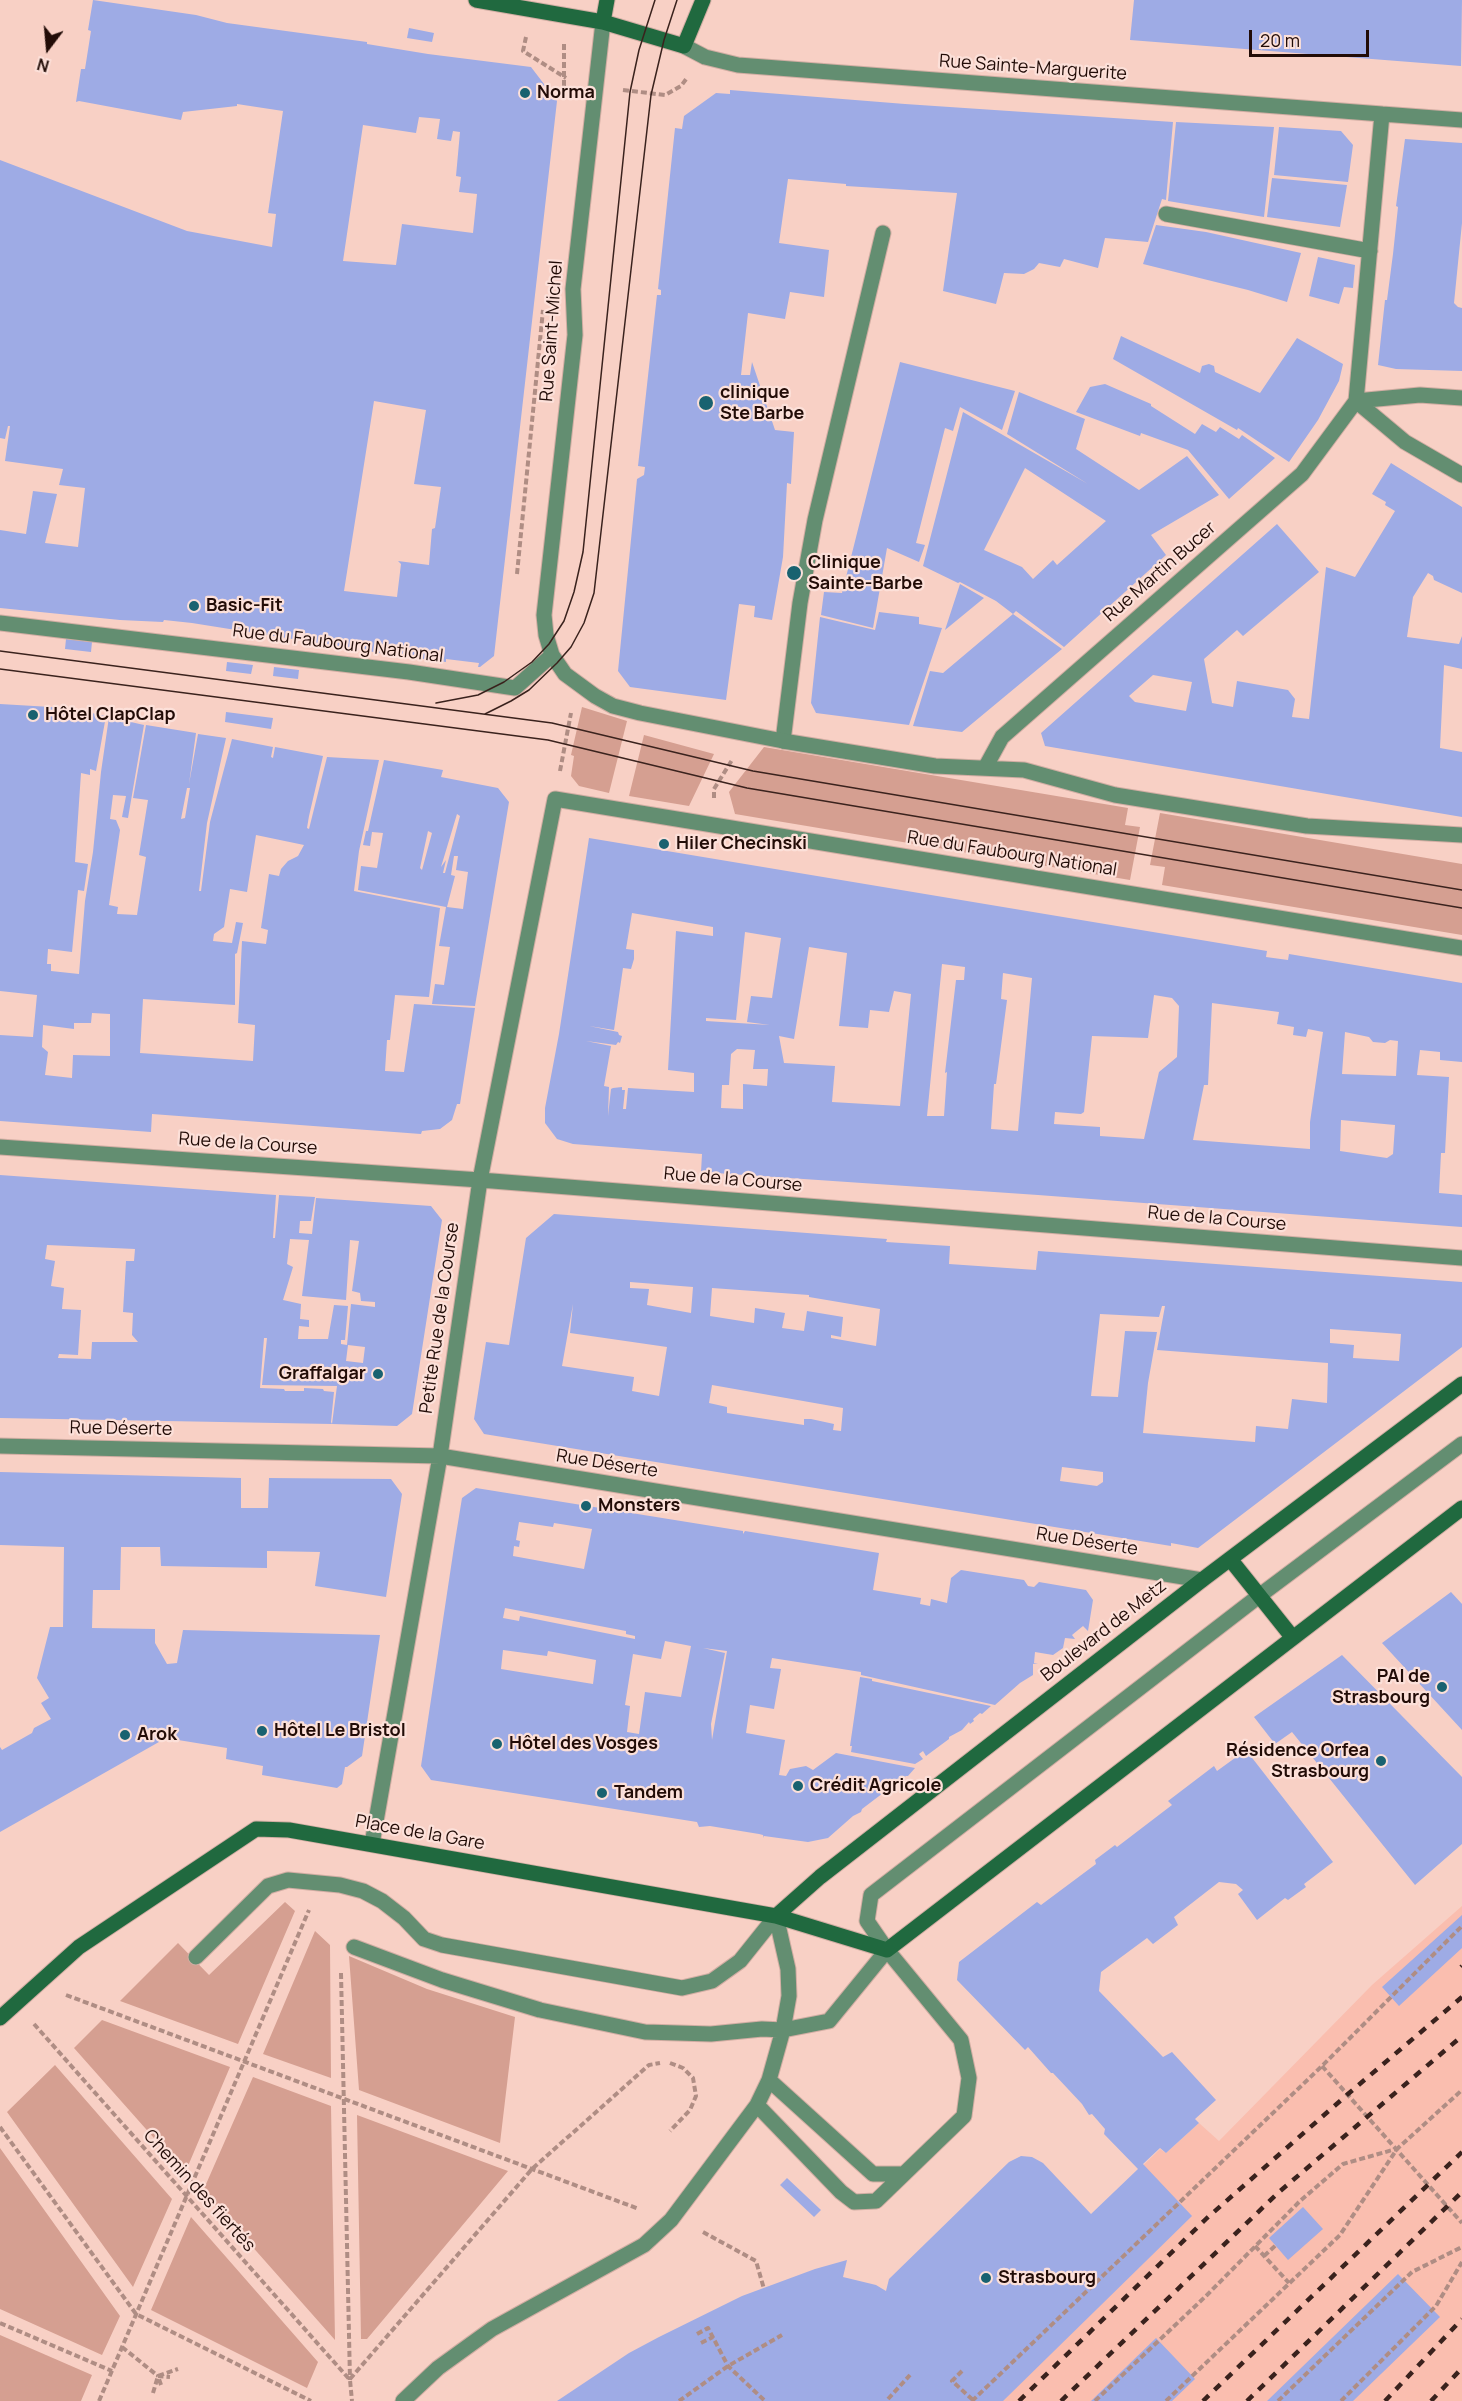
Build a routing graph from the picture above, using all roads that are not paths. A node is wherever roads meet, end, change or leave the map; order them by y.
1 (476, 0) edge
2 (607, 0) edge
3 (704, 0) edge
4 (603, 22) junction
5 (684, 46) junction
6 (1382, 114) junction
7 (1462, 120) edge
8 (1166, 214) dead end
9 (883, 233) dead end
10 (1370, 251) junction
11 (1462, 398) edge
12 (1356, 401) junction
13 (1462, 475) edge
14 (0, 623) edge
15 (552, 655) junction
16 (783, 741) junction
17 (985, 768) junction
18 (555, 799) joint
19 (1462, 835) edge
20 (1462, 948) edge
21 (0, 1147) edge
22 (480, 1180) junction
23 (1462, 1258) edge
24 (1462, 1384) edge
25 (1462, 1444) edge
26 (0, 1446) edge
27 (440, 1456) junction
28 (1462, 1508) edge
29 (1230, 1559) junction
30 (1202, 1580) junction
31 (1259, 1596) junction
32 (1293, 1638) junction
33 (372, 1844) junction
34 (776, 1916) junction
35 (354, 1947) dead end
36 (887, 1950) junction
37 (196, 1957) dead end
38 (0, 2018) edge
39 (783, 2030) junction
40 (769, 2080) junction
41 (757, 2105) junction
42 (904, 2174) junction
43 (403, 2401) edge

1 - 4 main road
2 - 4 main road
3 - 5 main road
4 - 5 main road
4 - 15 street, Rue Saint-Michel
5 - 6 street, Rue Sainte-Marguerite
6 - 7 street, Rue Sainte-Marguerite
6 - 10 street
8 - 10 street
9 - 16 street
10 - 12 street
11 - 12 street
12 - 13 street
12 - 17 street, Rue Martin Bucer
14 - 15 street, Rue du Faubourg National
15 - 16 street, Rue Saint-Michel
16 - 17 street
17 - 19 street
18 - 20 street, Rue du Faubourg National
18 - 22 street, Petite Rue de la Course
21 - 22 street, Rue de la Course
22 - 23 street, Rue de la Course
22 - 27 street, Petite Rue de la Course
24 - 29 main road, Boulevard de Metz
25 - 31 street
26 - 27 street, Rue Déserte
27 - 30 street, Rue Déserte
27 - 33 street, Petite Rue de la Course
28 - 32 main road
29 - 30 main road, Boulevard de Metz
29 - 31 main road
30 - 34 main road, Boulevard de Metz
31 - 32 main road
31 - 36 street
32 - 36 main road
33 - 34 main road, Place de la Gare
33 - 38 main road, Place de la Gare
34 - 36 main road, Place de la Gare
34 - 37 street
34 - 39 street
35 - 39 street
36 - 39 street
36 - 42 street
39 - 40 street
40 - 41 street
40 - 42 street
41 - 42 street
41 - 43 street

